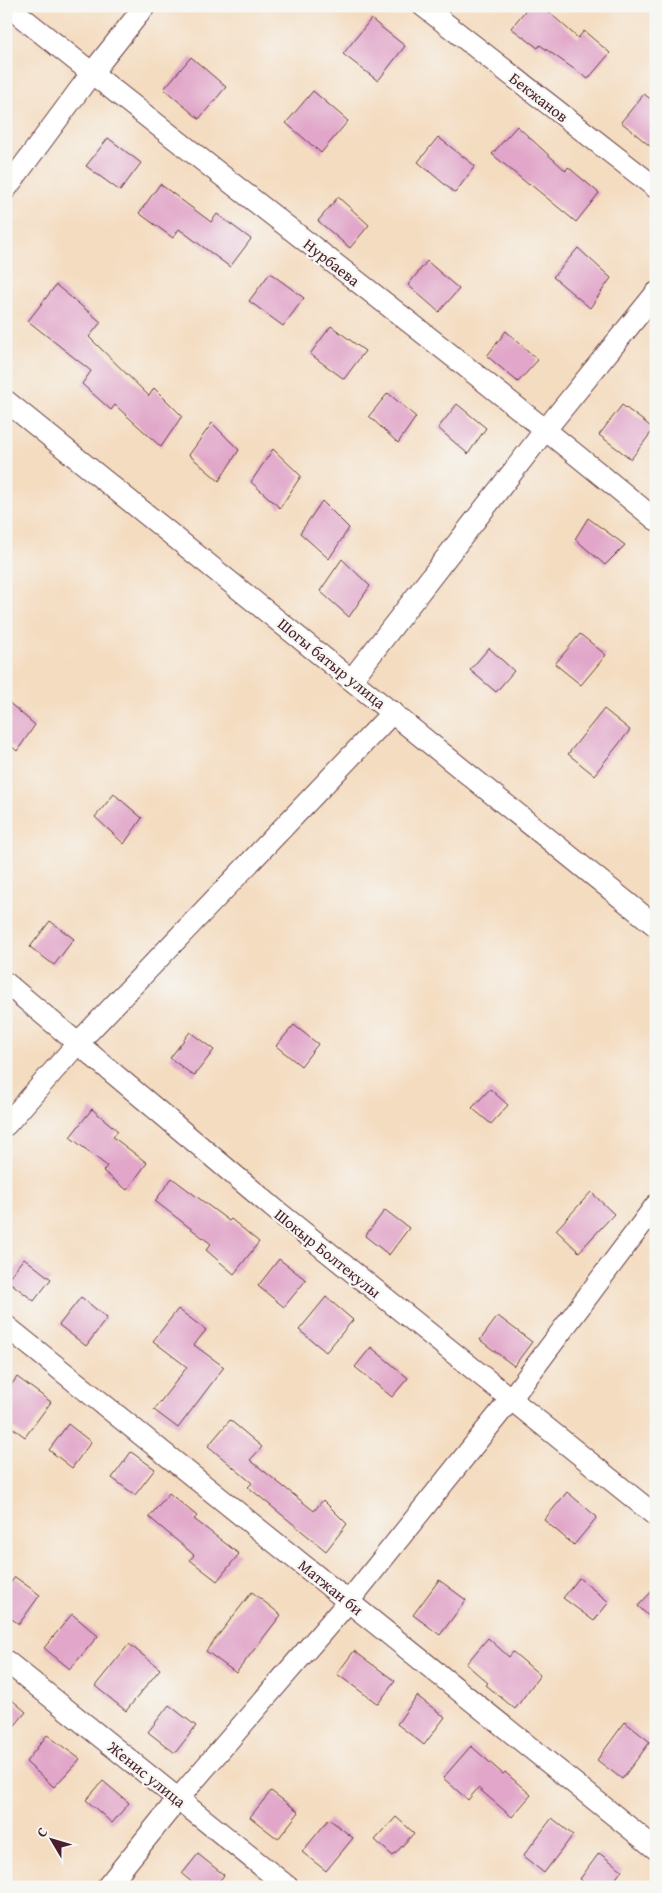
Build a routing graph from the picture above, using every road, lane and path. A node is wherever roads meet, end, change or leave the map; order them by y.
1 (8, 6) edge
2 (145, 6) edge
3 (423, 6) edge
4 (91, 74) junction
5 (656, 188) edge
6 (6, 189) edge
7 (656, 293) edge
8 (6, 401) edge
9 (546, 429) junction
10 (656, 520) edge
11 (352, 679) junction
12 (393, 712) junction
13 (656, 926) edge
14 (6, 983) edge
15 (78, 1043) junction
16 (6, 1125) edge
17 (656, 1205) edge
18 (6, 1326) edge
19 (510, 1400) junction
20 (656, 1516) edge
21 (349, 1601) junction
22 (6, 1661) edge
23 (178, 1799) junction
24 (656, 1849) edge
25 (107, 1887) edge
26 (288, 1887) edge

1 - 4 street, Нурбаева
2 - 4 street
3 - 5 street, Бекжанов
4 - 6 street
4 - 9 street, Нурбаева
7 - 9 street
8 - 11 street, Шогы батыр улица
9 - 10 street, Нурбаева
9 - 11 street
11 - 12 street, Шогы батыр улица
12 - 13 street, Шогы батыр улица
12 - 15 street
14 - 15 street, Шокыр Болтекулы
15 - 16 street
15 - 19 street, Шокыр Болтекулы
17 - 19 street
18 - 21 street, Матжан би
19 - 20 street, Шокыр Болтекулы
19 - 21 street
21 - 23 street
21 - 24 street, Матжан би
22 - 23 street, Женис улица
23 - 25 street
23 - 26 street, Женис улица

